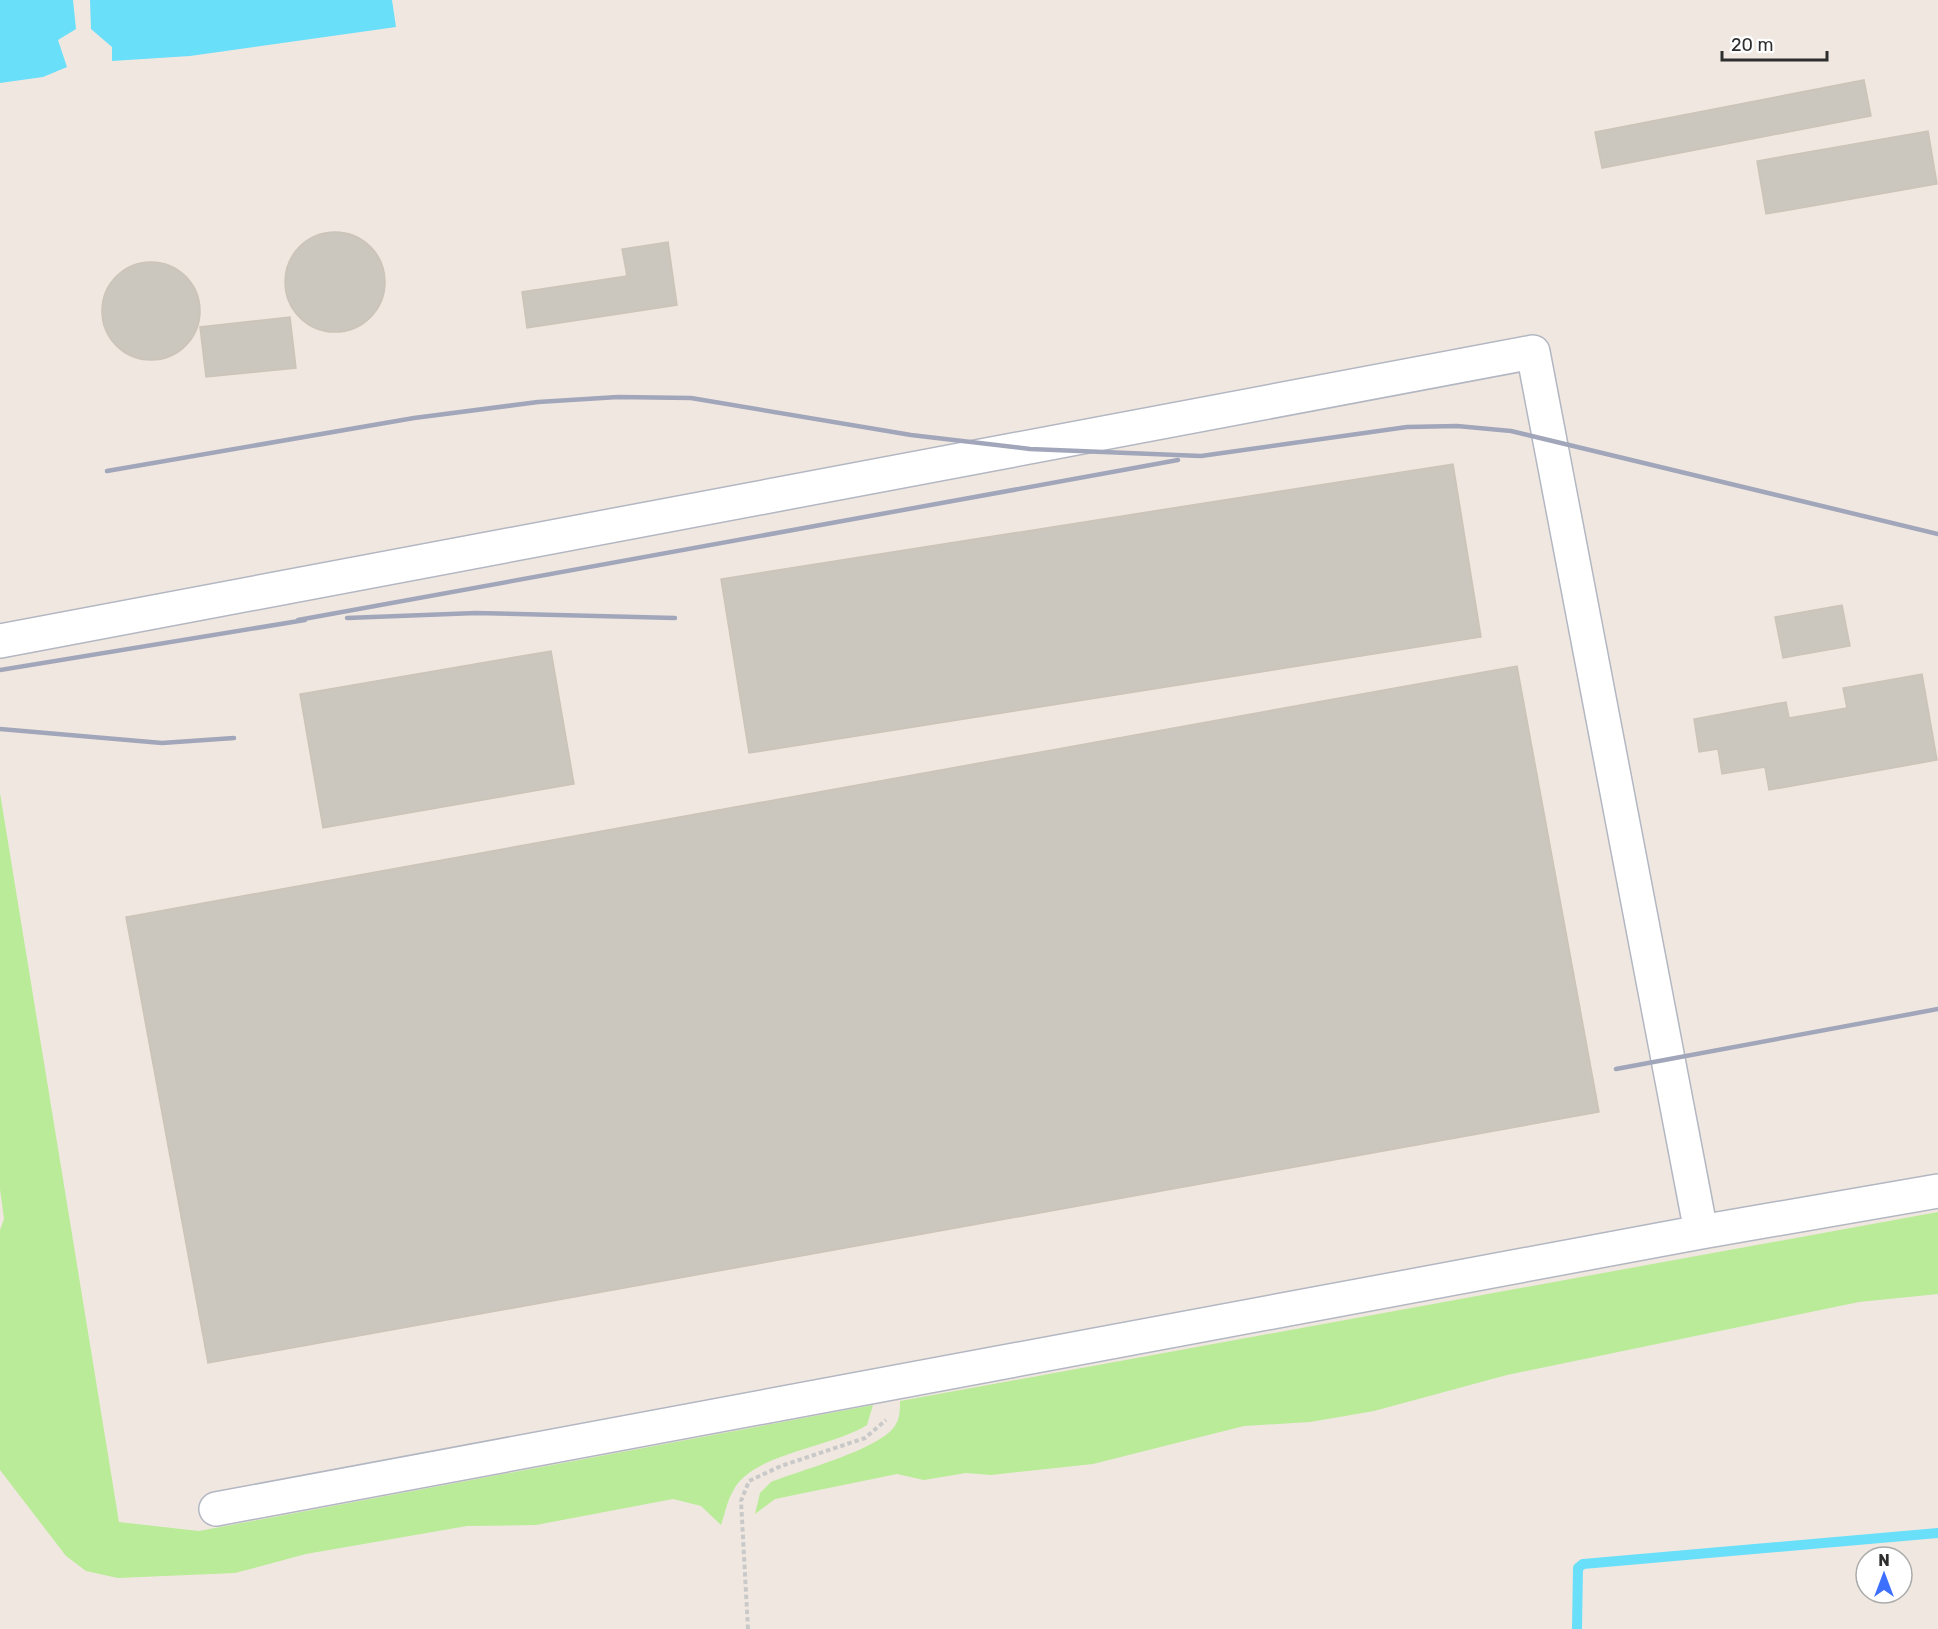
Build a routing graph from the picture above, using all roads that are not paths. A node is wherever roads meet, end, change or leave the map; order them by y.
1 (0, 640) edge
2 (1938, 1191) edge
3 (1701, 1232) junction
4 (216, 1509) dead end

1 - 3 street
2 - 3 street
3 - 4 street

